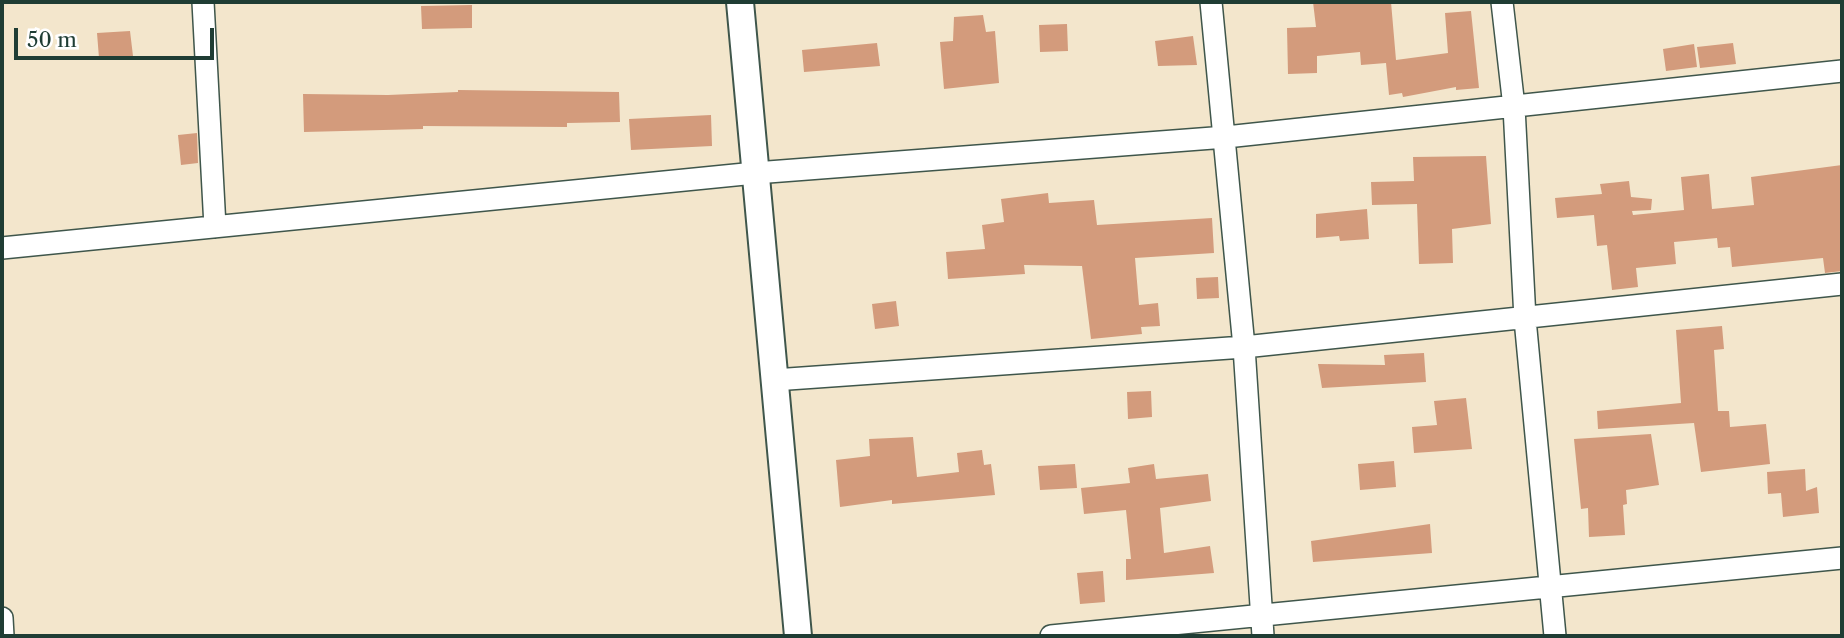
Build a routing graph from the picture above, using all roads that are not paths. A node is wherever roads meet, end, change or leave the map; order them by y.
1 (203, 2) edge
2 (740, 2) edge
3 (1211, 2) edge
4 (1502, 2) edge
5 (1842, 71) edge
6 (1514, 107) junction
7 (1226, 137) junction
8 (755, 173) junction
9 (215, 227) junction
10 (2, 248) edge
11 (1842, 284) edge
12 (1525, 319) junction
13 (1244, 347) junction
14 (774, 380) junction
15 (1842, 558) edge
16 (1550, 586) junction
17 (2, 618) edge
18 (1262, 626) edge
19 (4, 636) edge
20 (798, 636) edge
21 (1051, 636) edge
22 (1555, 636) edge

1 - 9 street
2 - 8 street
3 - 7 street
4 - 6 street
5 - 6 street
6 - 7 street
6 - 12 street
7 - 8 street
7 - 13 street
8 - 9 street
8 - 14 street
9 - 10 street
11 - 12 street
12 - 13 street
12 - 16 street
13 - 14 street
13 - 18 street
14 - 20 street
15 - 16 street
16 - 18 street
16 - 22 street
17 - 19 street
18 - 21 street

